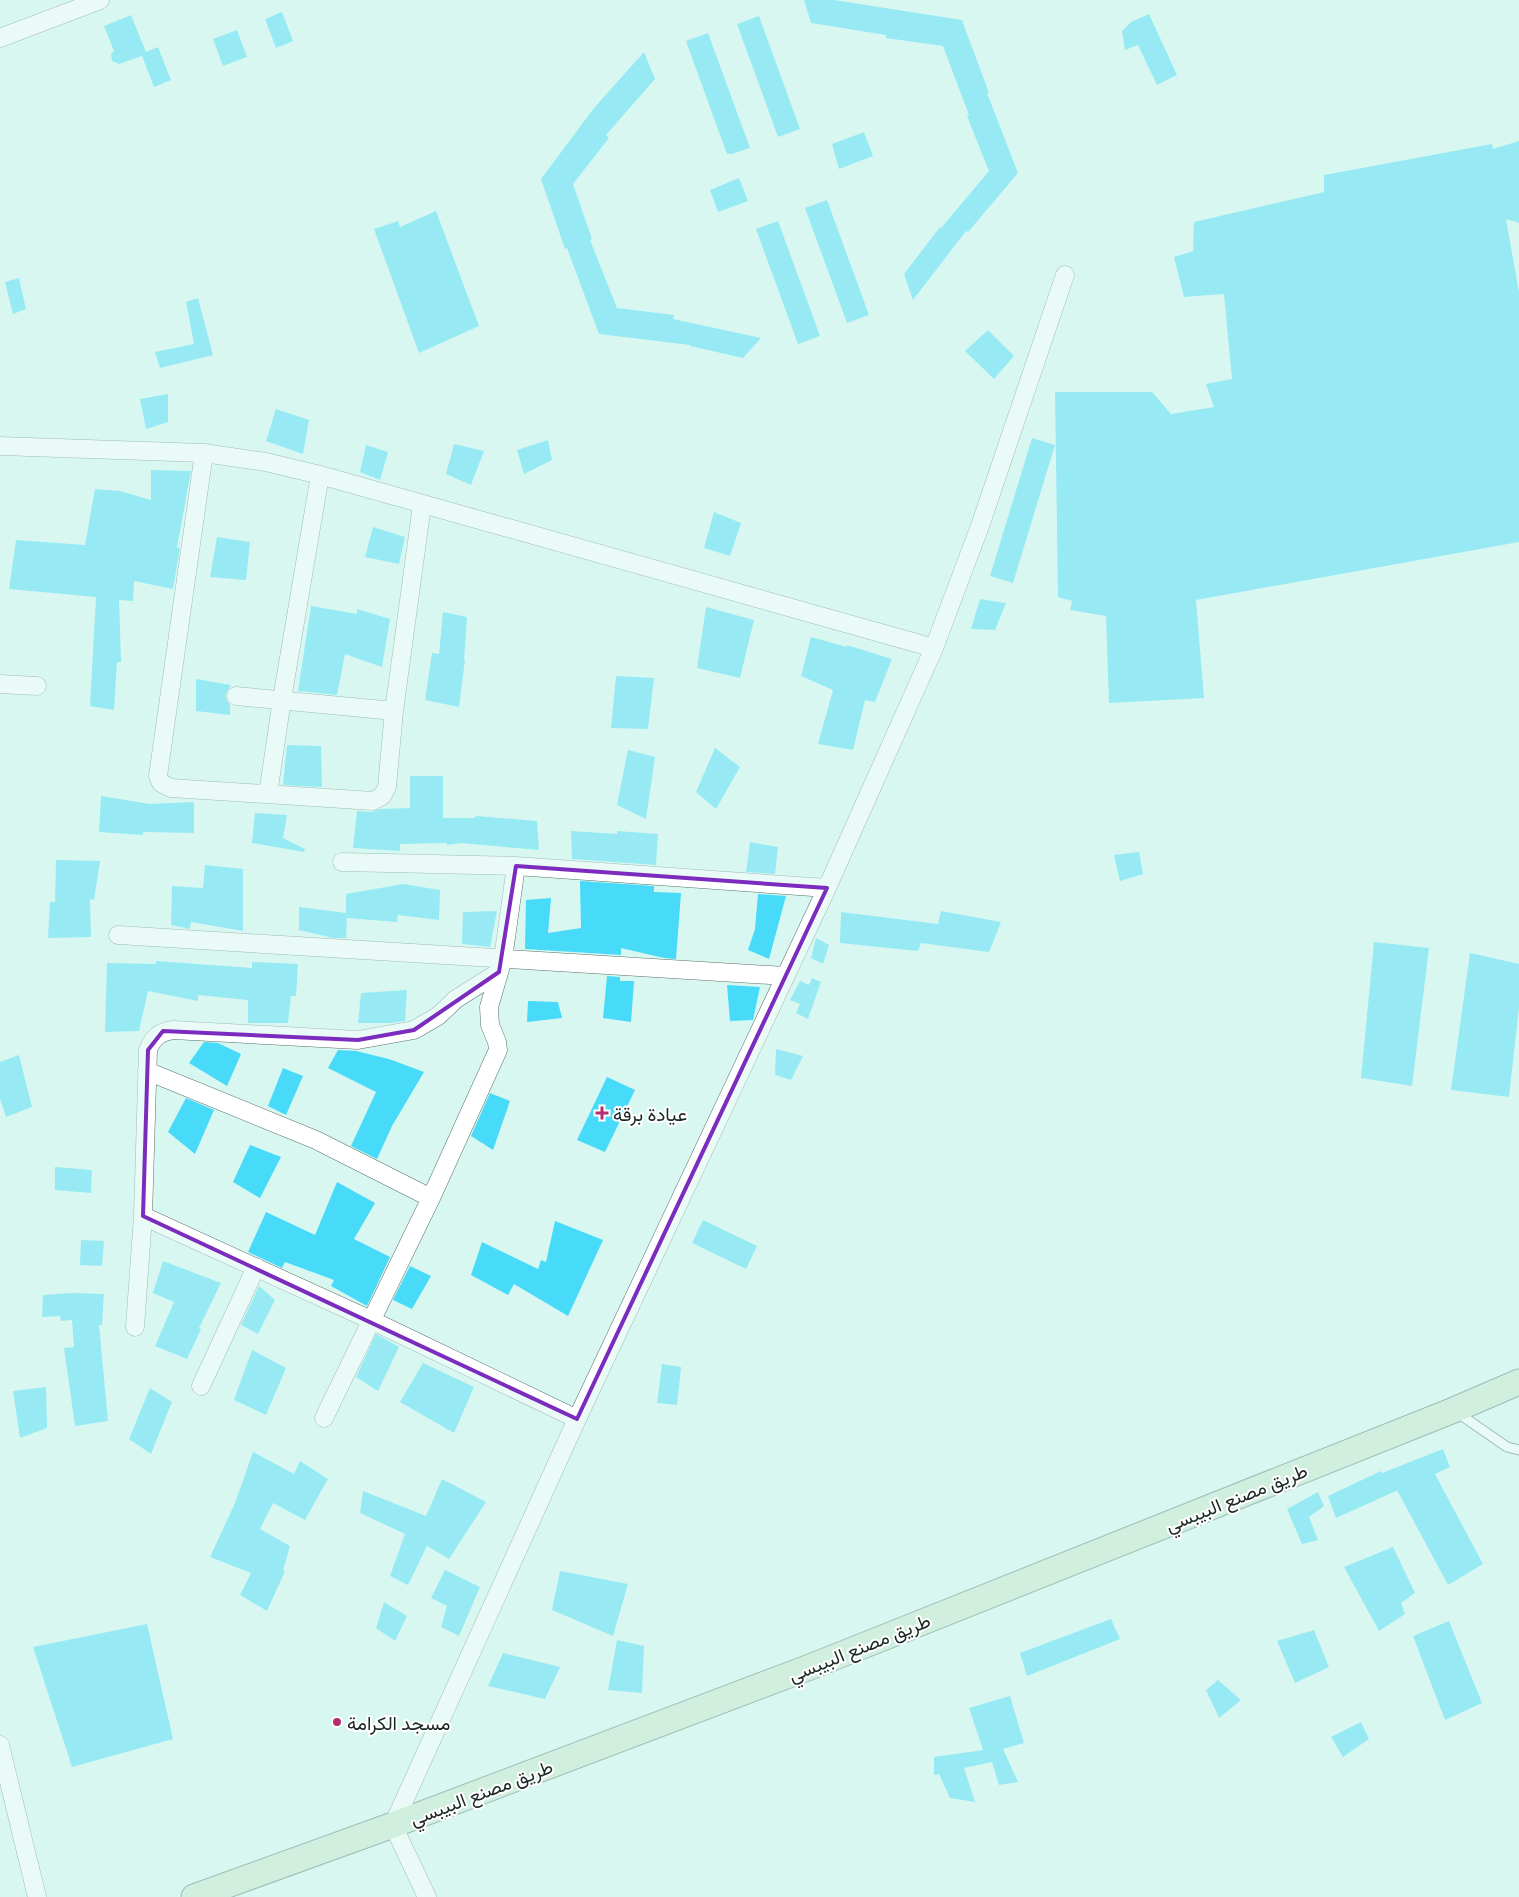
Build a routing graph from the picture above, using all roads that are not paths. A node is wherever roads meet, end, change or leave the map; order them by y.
1 (100, 0) edge
2 (0, 38) edge
3 (1065, 275) dead end
4 (0, 446) edge
5 (204, 453) junction
6 (320, 475) junction
7 (422, 505) junction
8 (934, 648) junction
9 (0, 684) edge
10 (37, 686) dead end
11 (236, 696) dead end
12 (282, 700) junction
13 (394, 711) junction
14 (268, 794) junction
15 (342, 862) dead end
16 (516, 866) junction
17 (826, 888) junction
18 (118, 934) dead end
19 (501, 966) junction
20 (785, 976) junction
21 (147, 1071) junction
22 (431, 1198) junction
23 (143, 1216) junction
24 (256, 1267) junction
25 (373, 1320) junction
26 (135, 1327) dead end
27 (1519, 1382) edge
28 (201, 1386) dead end
29 (1454, 1410) junction
30 (324, 1418) dead end
31 (577, 1419) junction
32 (1519, 1450) edge
33 (0, 1745) edge
34 (394, 1825) junction
35 (37, 1897) edge
36 (194, 1897) edge
37 (427, 1897) edge

1 - 2 street
3 - 8 street
4 - 5 street
5 - 6 street
5 - 14 street
6 - 7 street
6 - 12 street
7 - 8 street
7 - 13 street
8 - 17 street
9 - 10 street
11 - 12 street
12 - 13 street
12 - 14 street
13 - 14 street
15 - 16 street
16 - 17 street
16 - 19 street
17 - 20 street
18 - 19 street
19 - 20 street
19 - 21 street
19 - 22 street
20 - 31 street
21 - 22 street
21 - 23 street
22 - 25 street
23 - 24 street
23 - 26 street
24 - 25 street
24 - 28 street
25 - 30 street
25 - 31 street
27 - 29 main road, طريق مصنع البيبسي
29 - 32 lane
29 - 34 main road, طريق مصنع البيبسي
31 - 34 street
33 - 35 street
34 - 36 main road, طريق مصنع البيبسي
34 - 37 street

